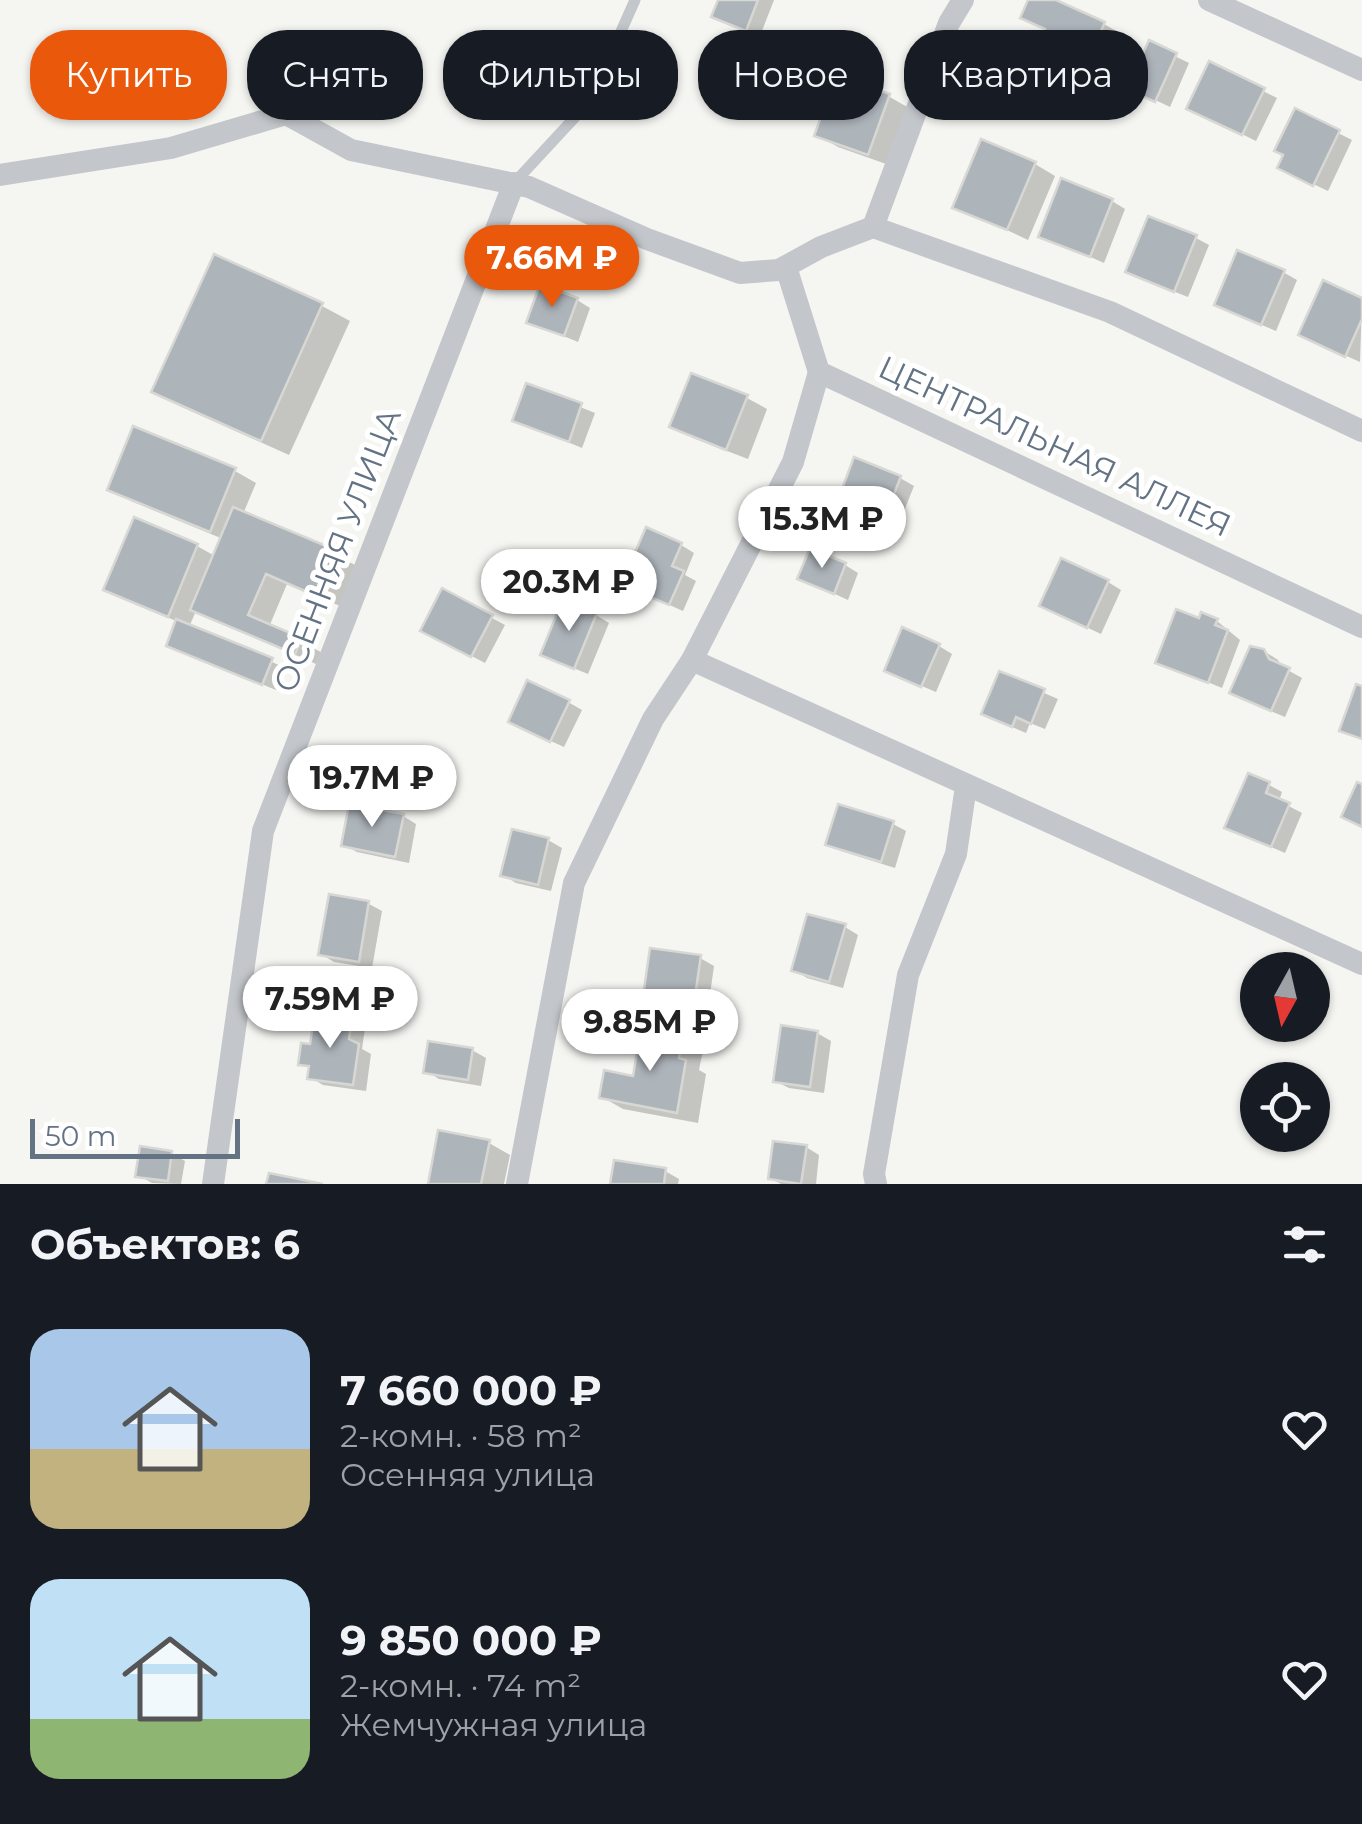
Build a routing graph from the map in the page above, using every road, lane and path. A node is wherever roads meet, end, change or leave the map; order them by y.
1 (636, 0) edge
2 (963, 0) edge
3 (1210, 0) edge
4 (1362, 70) edge
5 (0, 175) edge
6 (514, 184) junction
7 (873, 227) junction
8 (786, 266) junction
9 (820, 372) junction
10 (1362, 430) edge
11 (1362, 627) edge
12 (692, 660) junction
13 (966, 786) junction
14 (1362, 964) edge
15 (212, 1184) edge
16 (517, 1184) edge
17 (876, 1184) edge

1 - 6 lane
2 - 7 street
3 - 4 street
5 - 6 street
6 - 8 street
6 - 15 street, ОСЕННЯЯ УЛИЦА
7 - 8 street
7 - 10 street
8 - 9 street
9 - 11 street, ЦЕНТРАЛЬНАЯ АЛЛЕЯ
9 - 12 street
12 - 13 street
12 - 16 street
13 - 14 street
13 - 17 street

